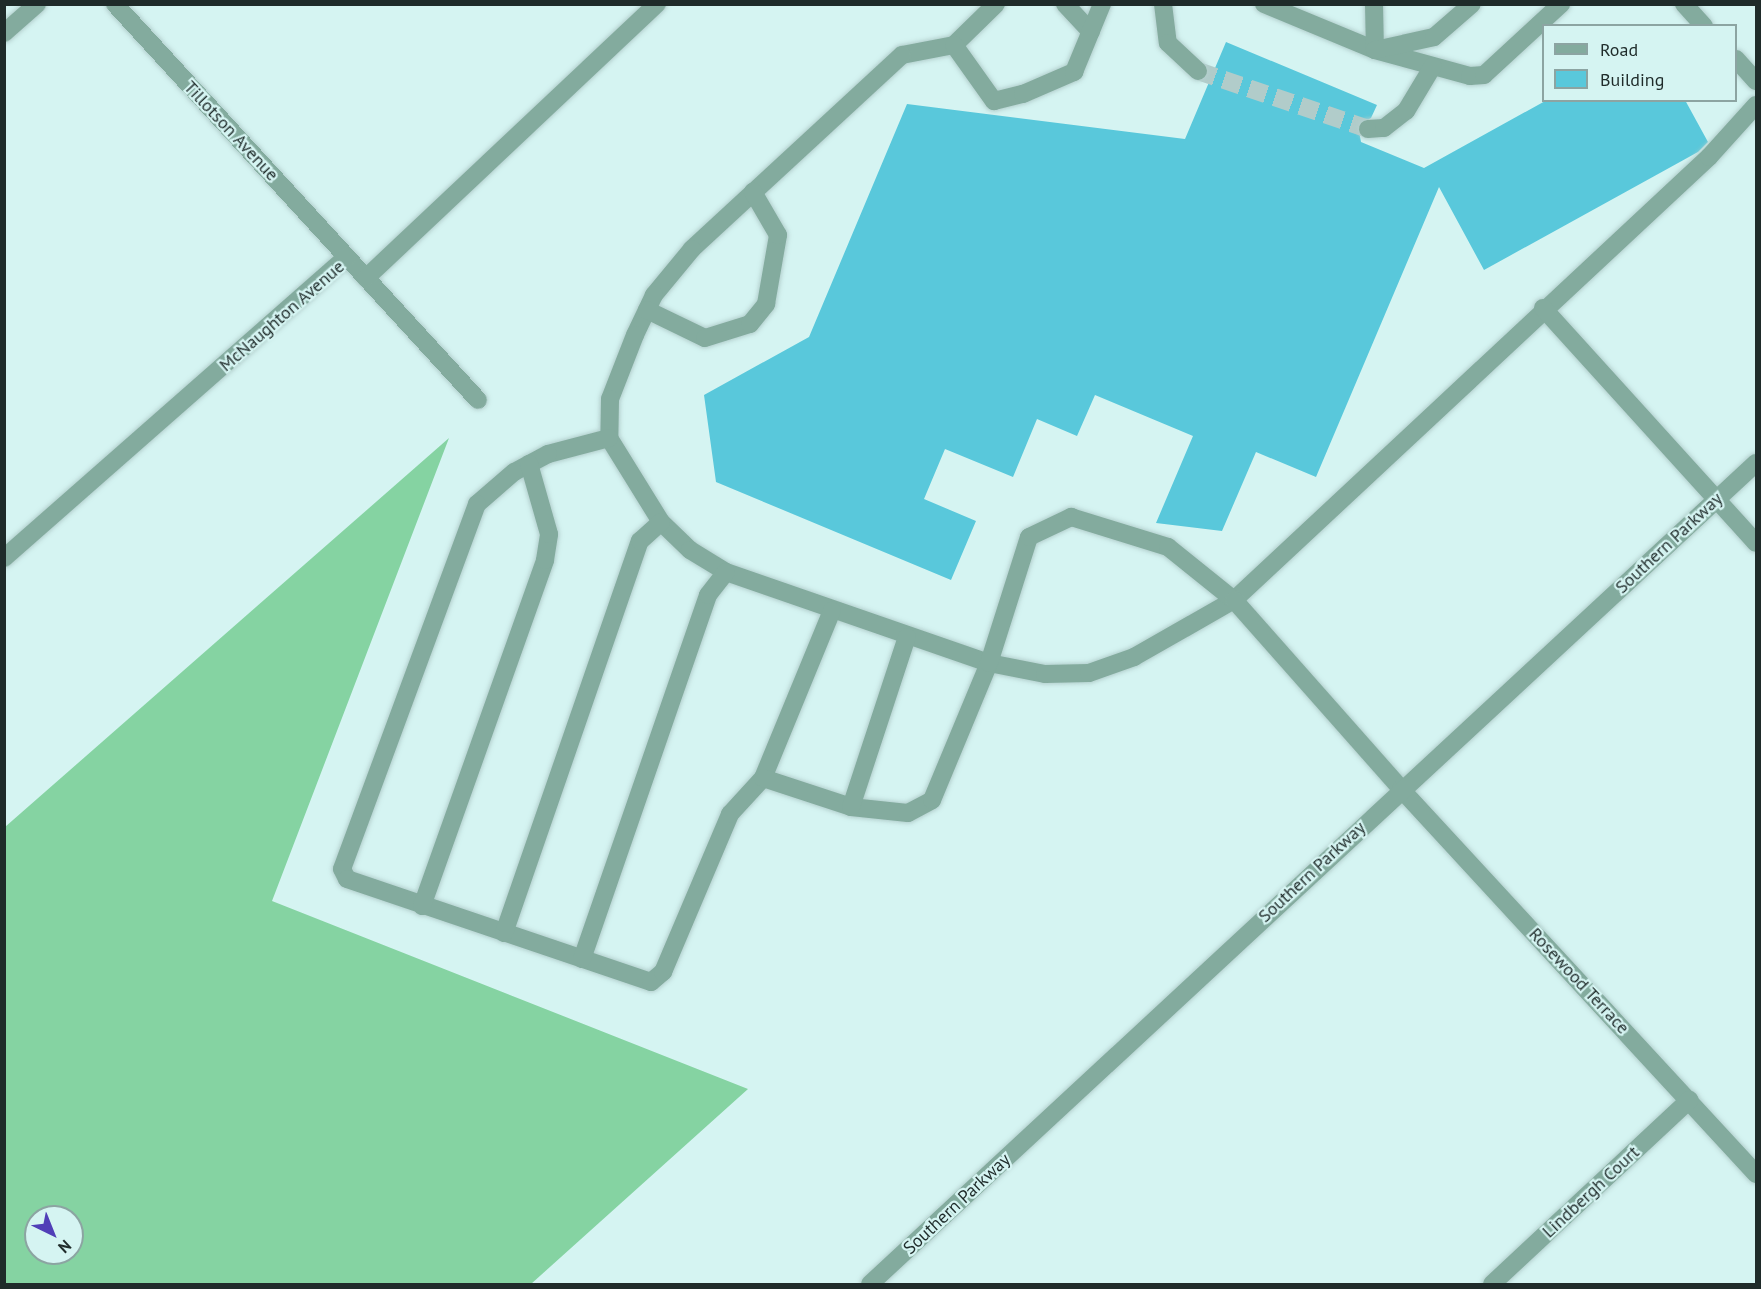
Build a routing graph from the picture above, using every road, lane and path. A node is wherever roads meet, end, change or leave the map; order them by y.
1 (37, 4) edge
2 (657, 4) edge
3 (996, 4) edge
4 (1065, 4) edge
5 (1102, 4) edge
6 (1163, 4) edge
7 (1264, 4) edge
8 (1374, 4) edge
9 (1472, 4) edge
10 (1561, 4) edge
11 (1684, 4) edge
12 (120, 6) edge
13 (1702, 24) edge
14 (1091, 32) junction
15 (4, 33) edge
16 (954, 45) junction
17 (1375, 50) junction
18 (1737, 60) edge
19 (1433, 66) junction
20 (1198, 71) tunnel mouth
21 (1756, 81) edge
22 (1754, 114) edge
23 (1368, 129) tunnel mouth
24 (753, 192) junction
25 (347, 257) junction
26 (366, 278) junction
27 (1543, 308) junction
28 (647, 310) junction
29 (478, 400) dead end
30 (609, 438) junction
31 (1756, 463) edge
32 (529, 464) junction
33 (1716, 499) junction
34 (661, 522) junction
35 (1756, 543) edge
36 (4, 558) edge
37 (726, 572) junction
38 (1234, 600) junction
39 (832, 611) junction
40 (908, 637) junction
41 (989, 663) junction
42 (763, 778) junction
43 (1401, 789) junction
44 (851, 807) junction
45 (422, 906) junction
46 (504, 933) junction
47 (582, 959) junction
48 (1689, 1100) junction
49 (1756, 1174) edge
50 (870, 1284) edge
51 (1492, 1284) edge

1 - 15 street
2 - 26 street, McNaughton Avenue
3 - 16 street
4 - 14 street
5 - 14 street
6 - 20 street
7 - 17 street
8 - 17 street
9 - 17 street
10 - 19 street
11 - 13 street
12 - 25 street, Tillotson Avenue
14 - 16 street
16 - 24 street
17 - 19 street
18 - 21 street
19 - 23 street
22 - 27 street
24 - 28 street
24 - 28 street
25 - 26 street, McNaughton Avenue
25 - 36 street, McNaughton Avenue
26 - 29 street
27 - 33 street
27 - 38 street
28 - 30 street
30 - 32 street
30 - 34 street
31 - 33 street, Southern Parkway
32 - 45 street
32 - 45 street
33 - 35 street
33 - 43 street, Southern Parkway
34 - 37 street
34 - 46 street
37 - 39 street
37 - 47 street
38 - 41 street
38 - 41 street, Rosewood Terrace
38 - 43 street, Rosewood Terrace
39 - 40 street
39 - 42 street
40 - 41 street
40 - 44 street
41 - 44 street, Rosewood Terrace
42 - 44 street, Rosewood Terrace
42 - 47 street
43 - 48 street, Rosewood Terrace
43 - 50 street, Southern Parkway
45 - 46 street
46 - 47 street
48 - 49 street, Rosewood Terrace
48 - 51 street, Lindbergh Court

